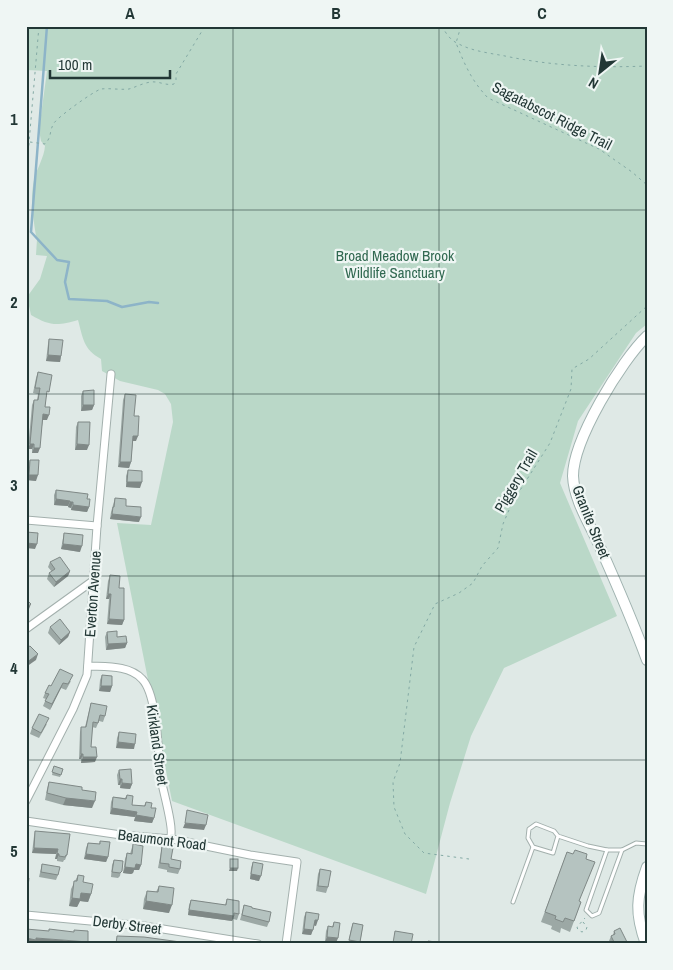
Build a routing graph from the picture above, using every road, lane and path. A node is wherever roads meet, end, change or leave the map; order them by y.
1 (39, 26) edge
2 (205, 26) edge
3 (442, 26) edge
4 (461, 26) edge
5 (456, 43) junction
6 (647, 66) edge
7 (30, 142) junction
8 (26, 178) edge
9 (647, 185) edge
10 (647, 306) edge
11 (647, 336) edge
12 (112, 374) dead end
13 (26, 520) edge
14 (98, 526) junction
15 (94, 580) junction
16 (26, 629) edge
17 (647, 660) edge
18 (88, 666) junction
19 (26, 801) edge
20 (26, 820) edge
21 (558, 836) junction
22 (170, 838) junction
23 (647, 844) edge
24 (532, 847) junction
25 (607, 850) junction
26 (622, 850) junction
27 (469, 859) dead end
28 (647, 866) edge
29 (643, 893) edge
30 (514, 902) dead end
31 (26, 915) edge
32 (258, 944) edge
33 (286, 944) edge
34 (646, 944) edge

1 - 7 path
2 - 7 path
3 - 5 path
4 - 5 path
5 - 6 path
5 - 9 path, Sagatabscot Ridge Trail
7 - 8 path
10 - 27 path, Piggery Trail
11 - 17 street, Granite Street
12 - 14 street, Everton Avenue
13 - 14 street
14 - 15 street, Everton Avenue
15 - 16 street
15 - 18 street, Everton Avenue
18 - 19 street, Everton Avenue
18 - 22 street, Kirkland Street
20 - 22 street, Beaumont Road
21 - 24 lane
21 - 24 lane
21 - 25 lane
22 - 33 street, Beaumont Road
23 - 26 lane
24 - 30 lane
25 - 26 lane
25 - 26 lane
28 - 29 street
29 - 34 street
31 - 32 street, Derby Street

